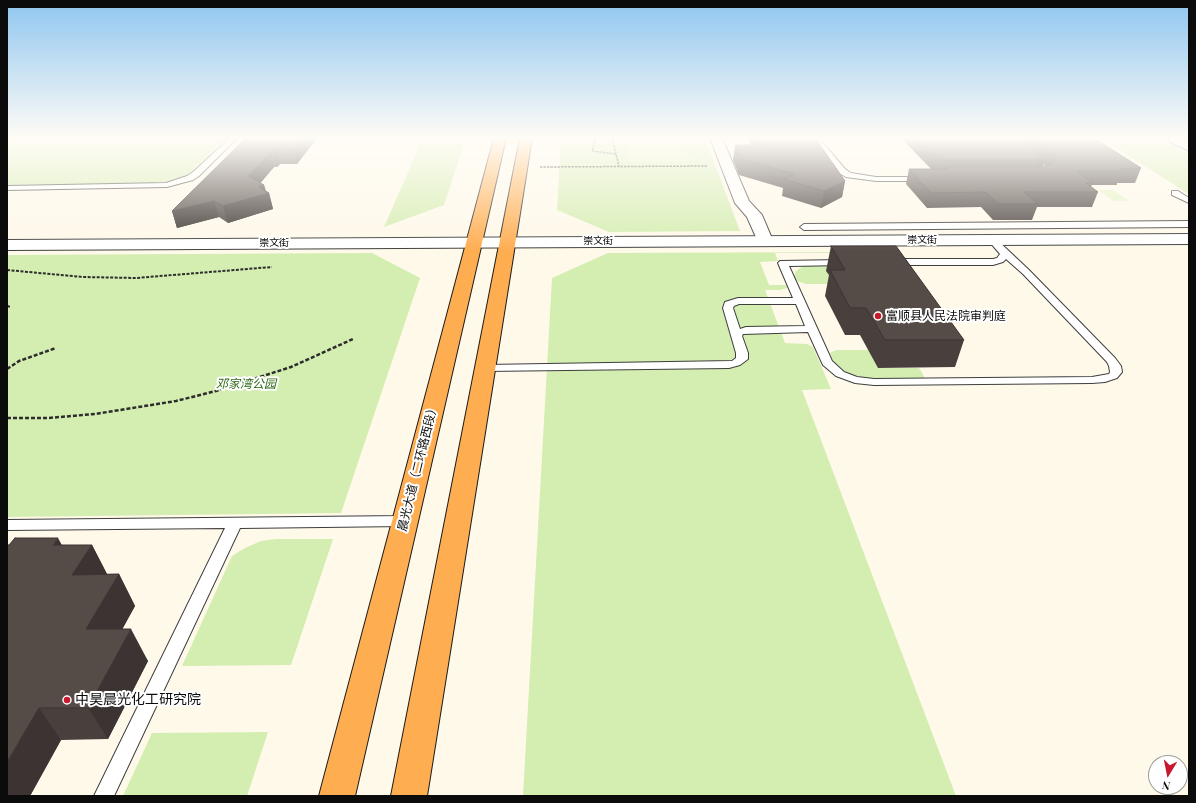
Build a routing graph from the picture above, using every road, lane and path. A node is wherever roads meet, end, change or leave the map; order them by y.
1 (194, 175) edge
2 (491, 175) edge
3 (520, 175) edge
4 (731, 175) edge
5 (852, 175) edge
6 (930, 179) edge
7 (7, 188) edge
8 (1175, 193) dead end
9 (1189, 201) edge
10 (1031, 223) junction
11 (1189, 224) edge
12 (804, 227) dead end
13 (1048, 239) junction
14 (1189, 239) edge
15 (992, 240) junction
16 (765, 241) junction
17 (475, 242) junction
18 (508, 242) junction
19 (7, 245) edge
20 (1004, 252) junction
21 (884, 255) junction
22 (993, 262) junction
23 (852, 263) edge
24 (272, 267) dead end
25 (7, 270) edge
26 (1026, 272) junction
27 (799, 301) junction
28 (7, 306) edge
29 (11, 307) dead end
30 (812, 329) junction
31 (737, 336) junction
32 (353, 338) dead end
33 (56, 348) dead end
34 (486, 368) junction
35 (7, 369) edge
36 (7, 418) edge
37 (405, 521) junction
38 (235, 522) junction
39 (7, 525) edge
40 (104, 796) edge
41 (337, 796) edge
42 (409, 796) edge

1 - 7 lane
2 - 17 highway, 晨光大道（二环路西段）
3 - 18 highway
4 - 16 street
5 - 6 lane
8 - 9 lane
10 - 11 lane
10 - 12 lane
10 - 13 lane
13 - 14 street, 崇文街
13 - 15 street, 崇文街
15 - 20 lane
15 - 21 street, 崇文街
16 - 18 street, 崇文街
16 - 21 street, 崇文街
17 - 18 street, 崇文街
17 - 19 street, 崇文街
17 - 37 highway, 晨光大道（二环路西段）
18 - 34 highway
20 - 22 lane
20 - 26 lane
21 - 22 lane
22 - 26 lane
23 - 27 lane
24 - 25 path
26 - 30 lane
27 - 30 lane
27 - 31 lane
28 - 29 path
30 - 31 lane
31 - 34 lane
32 - 36 path
33 - 35 path
34 - 42 highway
37 - 38 lane
37 - 41 highway, 晨光大道（二环路西段）
38 - 39 lane
38 - 40 lane

